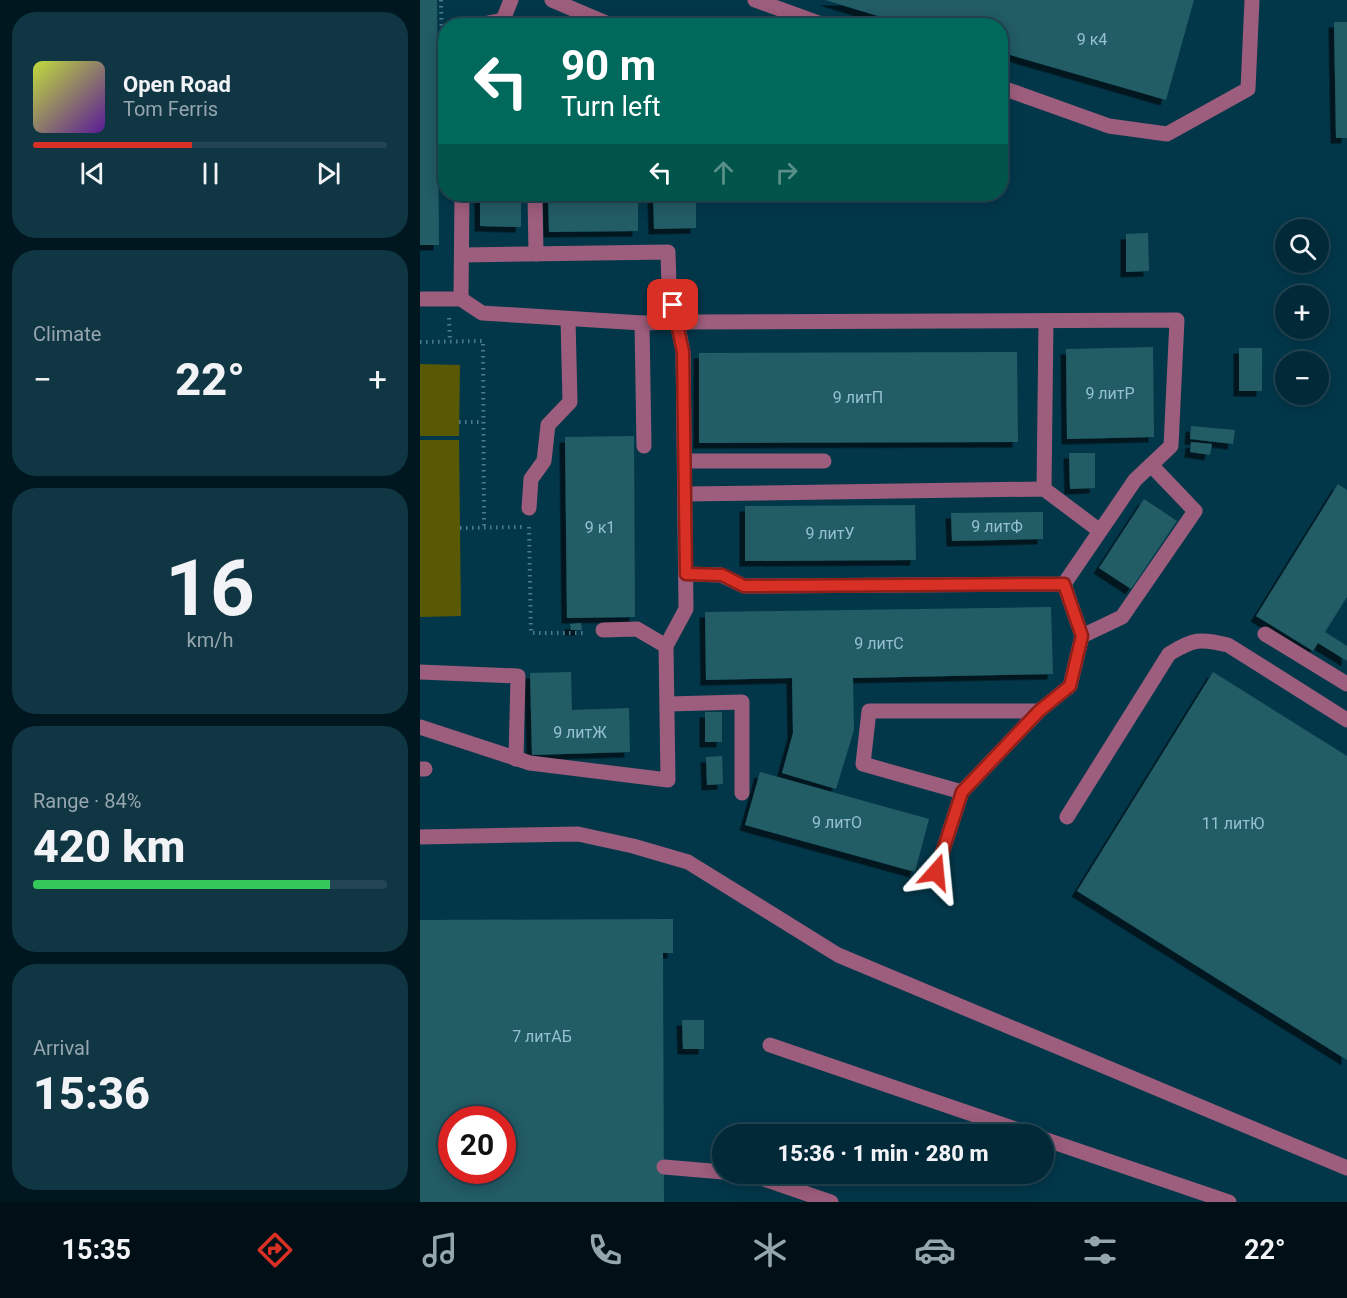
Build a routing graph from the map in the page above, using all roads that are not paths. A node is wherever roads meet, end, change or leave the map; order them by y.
1 (511, 0) edge
2 (552, 0) edge
3 (755, 0) edge
4 (1252, 0) edge
5 (508, 18) edge
6 (594, 18) edge
7 (805, 18) edge
8 (1008, 90) edge
9 (462, 201) edge
10 (535, 201) edge
11 (536, 254) junction
12 (462, 255) junction
13 (420, 299) edge
14 (461, 299) junction
15 (568, 319) junction
16 (1046, 321) junction
17 (676, 322) junction
18 (642, 323) junction
19 (644, 446) dead end
20 (685, 461) junction
21 (824, 461) dead end
22 (1151, 465) junction
23 (1044, 489) junction
24 (685, 494) junction
25 (529, 508) road end
26 (1100, 531) junction
27 (686, 574) junction
28 (1064, 584) junction
29 (603, 630) road end
30 (1265, 634) dead end
31 (1082, 636) junction
32 (666, 646) junction
33 (420, 672) edge
34 (1347, 684) edge
35 (668, 704) junction
36 (1039, 711) junction
37 (1347, 720) edge
38 (420, 727) edge
39 (516, 759) junction
40 (962, 792) junction
41 (742, 793) dead end
42 (1067, 817) dead end
43 (420, 837) edge
44 (936, 872) dead end
45 (770, 1045) dead end
46 (1001, 1124) edge
47 (1054, 1142) edge
48 (664, 1167) dead end
49 (1347, 1168) edge
50 (712, 1171) edge
51 (778, 1184) edge
52 (831, 1202) edge
53 (1229, 1202) edge

1 - 5 lane
2 - 6 lane
3 - 7 lane
4 - 8 lane
9 - 12 lane
10 - 11 lane
11 - 12 lane
11 - 17 lane
12 - 14 lane
13 - 14 lane
14 - 15 lane
15 - 18 lane
15 - 25 lane
16 - 17 lane
16 - 22 lane
16 - 23 lane
17 - 18 lane
17 - 20 lane
18 - 19 lane
20 - 21 lane
20 - 24 lane
22 - 26 lane
22 - 31 lane
23 - 24 lane
23 - 26 lane
24 - 27 lane
26 - 28 lane
27 - 28 lane
27 - 32 lane
28 - 31 lane
29 - 32 lane
30 - 34 lane
31 - 36 lane
32 - 35 lane
33 - 39 lane
35 - 39 lane
35 - 41 lane
36 - 40 lane
36 - 40 lane
37 - 42 lane
38 - 39 lane
40 - 44 lane
43 - 49 lane
45 - 46 lane
47 - 53 lane
48 - 50 lane
51 - 52 lane

